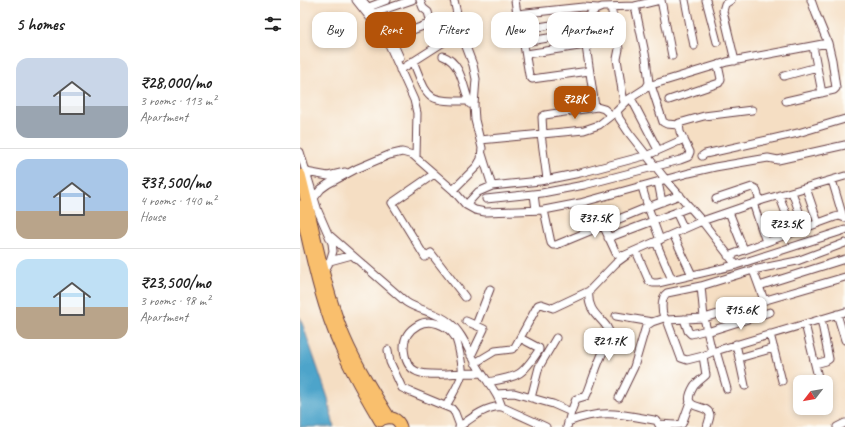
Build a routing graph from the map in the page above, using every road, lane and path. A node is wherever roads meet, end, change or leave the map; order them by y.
1 (356, 0) edge
2 (362, 0) edge
3 (387, 0) edge
4 (412, 0) edge
5 (420, 0) edge
6 (454, 0) edge
7 (518, 0) edge
8 (661, 0) edge
9 (685, 0) edge
10 (706, 0) edge
11 (731, 0) edge
12 (811, 0) edge
13 (645, 2) edge
14 (625, 3) edge
15 (600, 5) edge
16 (635, 6) junction
17 (369, 7) junction
18 (611, 7) junction
19 (373, 12) edge
20 (377, 12) edge
21 (456, 12) edge
22 (517, 12) edge
23 (536, 12) edge
24 (591, 12) edge
25 (416, 29) edge
26 (717, 42) dead end
27 (828, 43) junction
28 (694, 46) dead end
29 (813, 46) junction
30 (394, 48) edge
31 (434, 48) edge
32 (466, 48) edge
33 (525, 48) edge
34 (566, 48) edge
35 (586, 48) edge
36 (526, 54) junction
37 (443, 56) dead end
38 (672, 56) dead end
39 (735, 61) junction
40 (413, 62) junction
41 (718, 65) junction
42 (817, 67) junction
43 (402, 68) junction
44 (589, 71) junction
45 (784, 76) dead end
46 (650, 86) junction
47 (822, 93) junction
48 (631, 98) junction
49 (668, 100) dead end
50 (786, 100) dead end
51 (469, 101) junction
52 (624, 103) junction
53 (595, 107) junction
54 (752, 110) dead end
55 (475, 113) junction
56 (614, 113) junction
57 (845, 119) edge
58 (678, 125) junction
59 (542, 134) junction
60 (684, 139) junction
61 (480, 140) junction
62 (845, 145) edge
63 (658, 150) junction
64 (300, 152) edge
65 (482, 154) junction
66 (648, 155) junction
67 (702, 156) dead end
68 (416, 157) junction
69 (656, 167) junction
70 (356, 169) junction
71 (303, 174) edge
72 (434, 174) junction
73 (845, 176) edge
74 (546, 179) junction
75 (666, 180) junction
76 (832, 180) junction
77 (658, 182) junction
78 (492, 186) junction
79 (642, 186) junction
80 (806, 188) junction
81 (453, 190) junction
82 (792, 192) junction
83 (534, 194) junction
84 (680, 195) junction
85 (778, 195) junction
86 (314, 198) junction
87 (486, 199) dead end
88 (716, 199) dead end
89 (662, 202) junction
90 (757, 202) junction
91 (466, 205) junction
92 (648, 207) junction
93 (690, 207) junction
94 (536, 210) junction
95 (544, 210) junction
96 (301, 212) edge
97 (676, 212) junction
98 (729, 212) junction
99 (844, 218) edge
100 (653, 221) junction
101 (702, 221) junction
102 (818, 223) junction
103 (603, 225) junction
104 (302, 227) edge
105 (805, 228) junction
106 (684, 229) junction
107 (845, 230) edge
108 (793, 232) junction
109 (328, 234) junction
110 (673, 234) junction
111 (608, 238) junction
112 (658, 241) junction
113 (766, 242) junction
114 (845, 243) edge
115 (744, 250) junction
116 (632, 252) junction
117 (352, 255) junction
118 (728, 256) junction
119 (845, 259) edge
120 (330, 261) junction
121 (736, 265) junction
122 (753, 270) junction
123 (324, 272) junction
124 (692, 276) junction
125 (845, 277) edge
126 (672, 280) junction
127 (702, 286) junction
128 (758, 286) junction
129 (490, 289) dead end
130 (589, 291) junction
131 (465, 297) dead end
132 (764, 300) junction
133 (770, 312) dead end
134 (841, 313) edge
135 (616, 316) dead end
136 (704, 318) junction
137 (665, 319) junction
138 (684, 319) junction
139 (821, 319) junction
140 (466, 321) dead end
141 (652, 322) junction
142 (805, 324) junction
143 (476, 325) junction
144 (707, 331) junction
145 (770, 334) junction
146 (520, 338) junction
147 (556, 338) dead end
148 (845, 340) edge
149 (736, 344) junction
150 (774, 348) junction
151 (388, 350) dead end
152 (714, 351) junction
153 (703, 356) junction
154 (739, 358) junction
155 (473, 359) junction
156 (815, 364) junction
157 (481, 372) junction
158 (462, 374) junction
159 (818, 375) edge
160 (782, 381) dead end
161 (488, 382) junction
162 (746, 386) dead end
163 (727, 389) dead end
164 (496, 394) junction
165 (531, 398) junction
166 (619, 398) dead end
167 (690, 402) junction
168 (446, 406) junction
169 (502, 406) junction
170 (570, 412) junction
171 (382, 422) edge
172 (568, 424) edge
173 (845, 424) edge
174 (460, 426) edge
175 (659, 426) edge
176 (402, 427) edge
177 (546, 427) edge
178 (707, 427) edge
179 (837, 427) edge

1 - 43 street
2 - 17 street
3 - 17 street
4 - 20 street
5 - 25 street
6 - 21 street
7 - 22 street
8 - 13 street
8 - 38 street
9 - 28 street
10 - 26 street
11 - 39 street
12 - 27 street
13 - 16 street
14 - 16 street
14 - 18 street
15 - 18 street
15 - 23 street
15 - 24 street
16 - 46 street
17 - 19 street
18 - 52 street
27 - 29 street
27 - 47 street
29 - 39 street
29 - 42 street
30 - 43 street
31 - 40 street
32 - 55 street
33 - 36 street
34 - 36 street
35 - 44 street
36 - 44 street
37 - 51 street
39 - 41 street
40 - 43 street
40 - 51 street
41 - 46 street
41 - 49 street
42 - 45 street
42 - 47 street
43 - 68 street
44 - 53 street
46 - 48 street
46 - 58 street
47 - 50 street
48 - 52 street
48 - 63 street
51 - 55 street
52 - 56 street
53 - 56 street
53 - 59 street
54 - 58 street
55 - 61 street
56 - 59 street
56 - 66 street
57 - 67 street
58 - 60 street
59 - 61 street
59 - 74 street
60 - 63 street
60 - 69 street
61 - 65 street
62 - 75 street
63 - 66 street
64 - 71 street
65 - 78 street
65 - 81 street
66 - 69 street
66 - 74 street
68 - 70 street
68 - 72 street
69 - 75 street
69 - 83 street
70 - 71 street
70 - 86 street
71 - 86 street
71 - 123 highway
72 - 81 street
72 - 131 street
73 - 76 street
74 - 78 street
75 - 77 street
75 - 84 street
76 - 80 street
76 - 99 street
77 - 79 street
77 - 89 street
78 - 91 street
79 - 92 street
79 - 95 street
80 - 82 street
80 - 102 street
81 - 91 street
82 - 85 street
82 - 105 street
83 - 87 street
83 - 94 street
84 - 89 street
84 - 93 street
85 - 90 street
85 - 108 street
86 - 109 street
88 - 90 street
89 - 92 street
90 - 98 street
90 - 113 street
91 - 94 street
92 - 100 street
92 - 103 street
93 - 97 street
93 - 101 street
94 - 95 street
95 - 103 street
96 - 104 highway
97 - 100 street
97 - 106 street
98 - 101 street
98 - 115 street
99 - 102 street
100 - 111 street
100 - 112 street
101 - 106 street
101 - 118 street
102 - 105 street
103 - 111 street
104 - 171 highway
105 - 108 street
106 - 110 street
107 - 121 street
108 - 113 street
109 - 117 street
109 - 120 street
110 - 112 street
110 - 124 street
111 - 116 street
112 - 116 street
112 - 126 street
113 - 115 street
114 - 122 street
115 - 118 street
116 - 126 street
116 - 130 street
117 - 120 street
117 - 155 street
118 - 121 street
119 - 128 street
120 - 123 street
121 - 124 street
122 - 127 street
122 - 128 street
123 - 171 highway
124 - 126 street
125 - 132 street
127 - 136 street
127 - 137 street
128 - 132 street
129 - 143 street
130 - 146 street
130 - 170 street
132 - 136 street
133 - 144 street
134 - 139 street
134 - 148 street
135 - 141 street
136 - 138 street
136 - 144 street
137 - 138 street
137 - 141 street
137 - 153 street
138 - 144 street
139 - 142 street
139 - 156 street
140 - 143 street
141 - 166 street
142 - 145 street
142 - 156 street
143 - 155 street
144 - 152 street
145 - 149 street
145 - 150 street
146 - 155 street
146 - 161 street
147 - 165 street
149 - 152 street
149 - 154 street
150 - 154 street
150 - 160 street
151 - 168 street
152 - 153 street
152 - 163 street
153 - 167 street
154 - 162 street
155 - 157 street
156 - 159 street
157 - 158 street
157 - 161 street
158 - 158 street
158 - 168 street
161 - 164 street
164 - 165 street
164 - 169 street
165 - 170 street
167 - 175 street
167 - 178 street
168 - 174 street
169 - 174 street
169 - 177 street
170 - 172 street
171 - 176 highway
172 - 175 street
173 - 179 street

